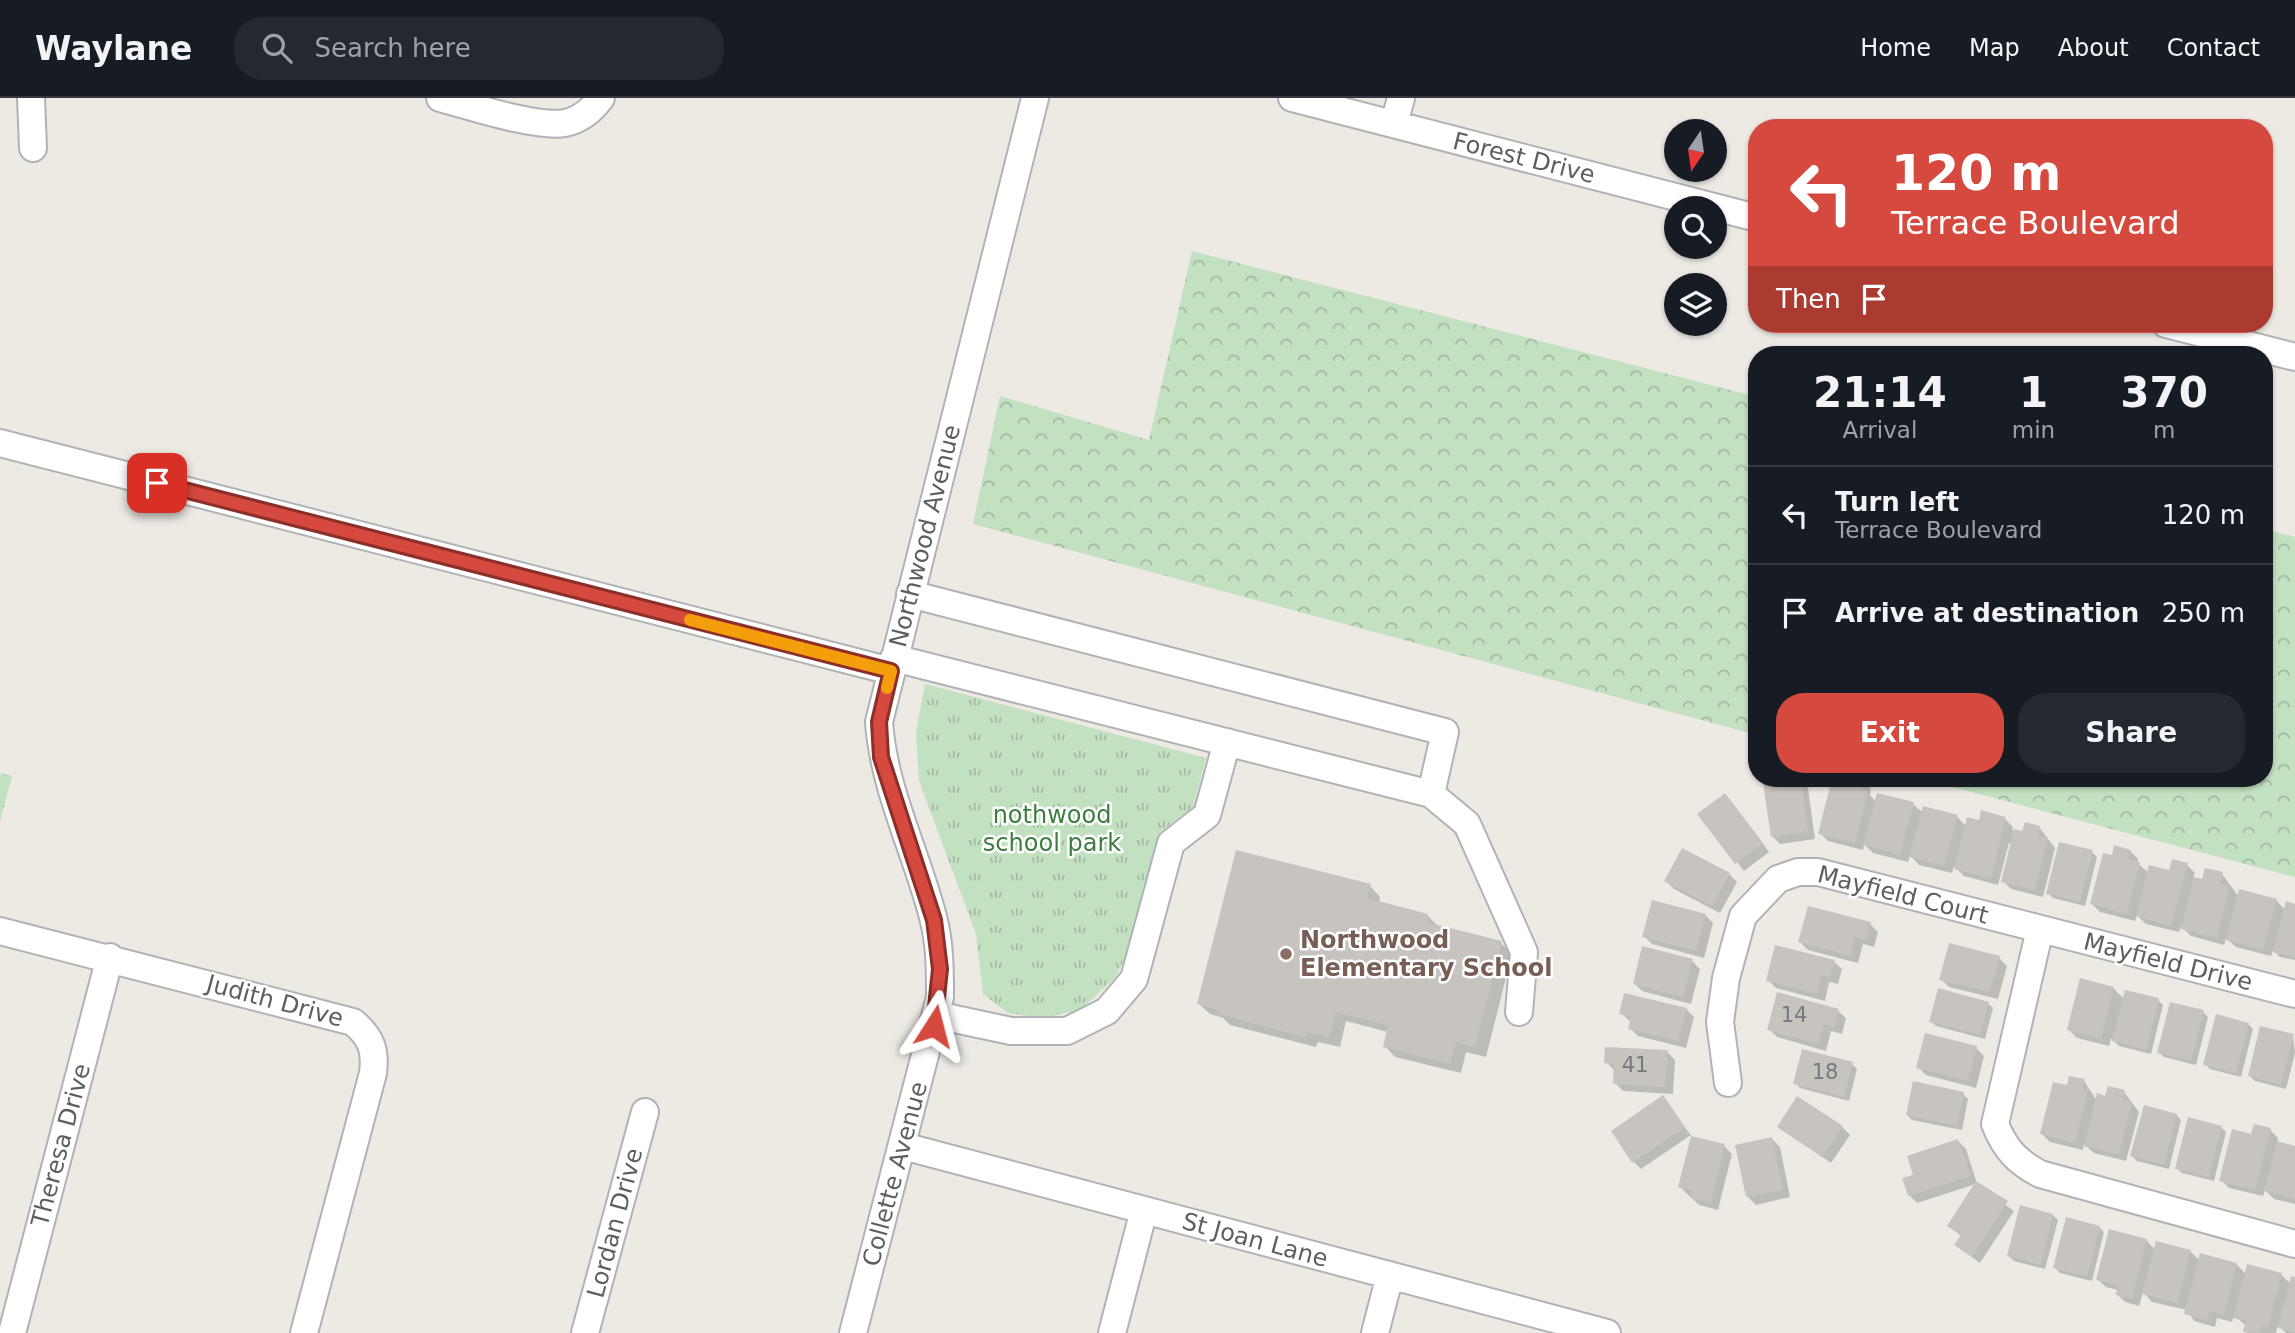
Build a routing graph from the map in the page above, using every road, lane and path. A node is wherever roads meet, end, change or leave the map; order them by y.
1 (31, 98) edge
2 (440, 98) edge
3 (601, 98) edge
4 (1035, 98) edge
5 (1292, 98) edge
6 (1401, 98) edge
7 (1394, 124) junction
8 (33, 148) dead end
9 (1748, 216) edge
10 (2201, 333) edge
11 (2252, 346) edge
12 (2273, 351) edge
13 (2295, 357) edge
14 (0, 443) edge
15 (910, 594) junction
16 (893, 665) junction
17 (1227, 742) junction
18 (1431, 794) junction
19 (2040, 929) junction
20 (0, 932) edge
21 (110, 957) junction
22 (2295, 994) edge
23 (1520, 1012) dead end
24 (936, 1015) junction
25 (1728, 1083) dead end
26 (645, 1112) dead end
27 (902, 1146) junction
28 (1144, 1210) junction
29 (2295, 1244) edge
30 (1390, 1275) junction
31 (12, 1333) edge
32 (304, 1333) edge
33 (585, 1333) edge
34 (853, 1333) edge
35 (1112, 1333) edge
36 (1375, 1333) edge
37 (1607, 1333) edge

1 - 8 street
2 - 3 street
4 - 15 street, Northwood Avenue
5 - 7 street, Forest Drive
6 - 7 street
7 - 9 street, Forest Drive
10 - 11 street
12 - 13 street
14 - 16 street
15 - 16 street, Northwood Avenue
15 - 18 street
16 - 17 street
16 - 24 street, Northwood Avenue
17 - 18 street
17 - 24 street
18 - 23 street
19 - 22 street, Mayfield Drive
19 - 25 street, Mayfield Court
19 - 29 street
20 - 21 street, Judith Drive
21 - 31 street, Theresa Drive
21 - 32 street, Judith Drive
24 - 27 street, Collette Avenue
26 - 33 street, Lordan Drive
27 - 28 street, St Joan Lane
27 - 34 street, Collette Avenue
28 - 30 street, St Joan Lane
28 - 35 street
30 - 36 street
30 - 37 street, St Joan Lane

